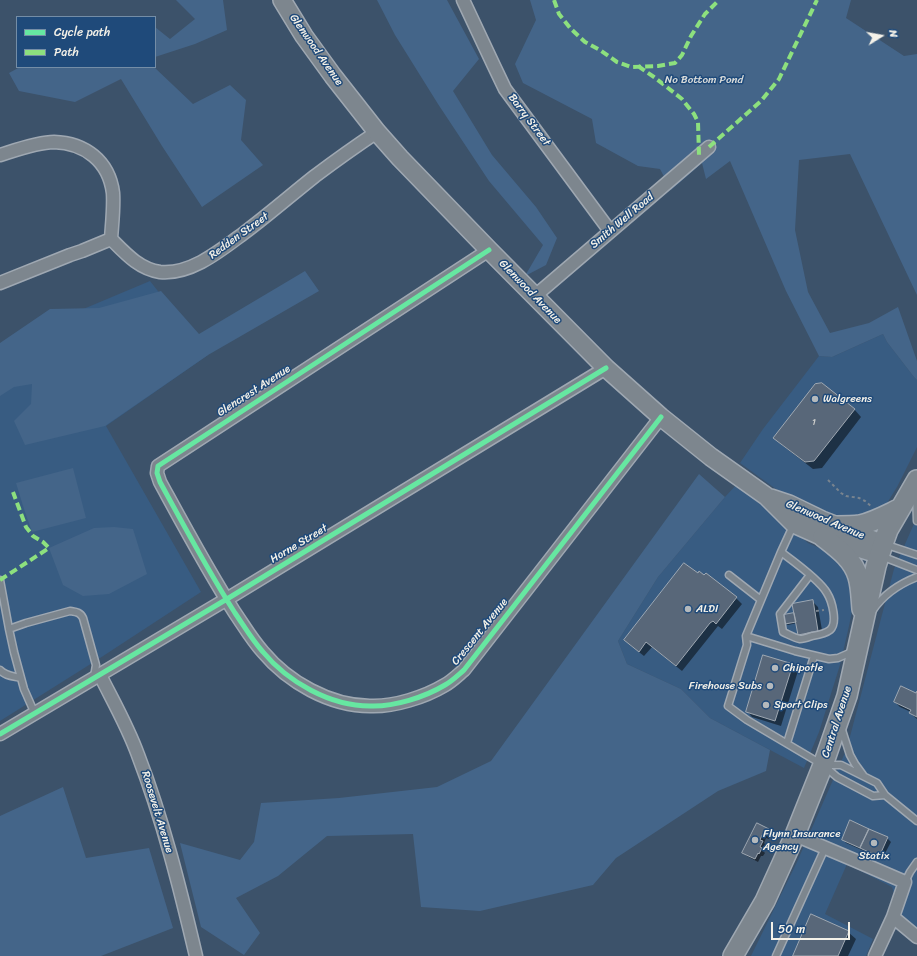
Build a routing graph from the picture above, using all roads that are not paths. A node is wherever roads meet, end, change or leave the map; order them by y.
1 (282, 0) edge
2 (463, 0) edge
3 (377, 132) junction
4 (709, 147) dead end
5 (0, 154) edge
6 (610, 231) junction
7 (111, 239) junction
8 (489, 250) junction
9 (0, 283) edge
10 (535, 296) junction
11 (606, 368) junction
12 (661, 418) junction
13 (916, 481) edge
14 (901, 508) junction
15 (796, 516) junction
16 (917, 521) edge
17 (830, 531) junction
18 (882, 550) junction
19 (781, 552) junction
20 (917, 555) edge
21 (917, 570) edge
22 (729, 575) dead end
23 (810, 575) junction
24 (917, 577) edge
25 (0, 580) edge
26 (227, 600) junction
27 (761, 600) junction
28 (864, 625) junction
29 (9, 629) junction
30 (746, 636) junction
31 (800, 639) junction
32 (858, 650) junction
33 (795, 651) junction
34 (814, 656) junction
35 (0, 670) edge
36 (97, 677) junction
37 (21, 678) junction
38 (35, 714) junction
39 (839, 720) junction
40 (0, 734) edge
41 (787, 743) junction
42 (824, 765) junction
43 (864, 776) junction
44 (885, 795) junction
45 (917, 821) edge
46 (794, 835) junction
47 (825, 848) junction
48 (917, 862) edge
49 (904, 882) junction
50 (893, 917) junction
51 (917, 937) edge
52 (738, 953) edge
53 (196, 956) edge
54 (776, 956) edge
55 (875, 956) edge

1 - 3 street, Glenwood Avenue
2 - 6 street, Barry Street
3 - 7 street, Redden Street
3 - 8 street, Glenwood Avenue
4 - 6 street, Smith Well Road
5 - 7 street
6 - 10 street, Smith Well Road
7 - 9 street
8 - 10 street, Glenwood Avenue
8 - 26 street, Glencrest Avenue
10 - 11 street, Glenwood Avenue
11 - 12 street, Glenwood Avenue
11 - 26 street, Horne Street
12 - 15 street, Glenwood Avenue
12 - 26 street, Crescent Avenue
13 - 14 main road, Central Avenue
13 - 16 lane
14 - 17 main road
14 - 18 main road, Central Avenue
15 - 17 street, Glenwood Avenue
15 - 19 lane
17 - 18 street, Glenwood Avenue
17 - 28 main road
18 - 20 lane
18 - 21 lane
18 - 28 main road, Central Avenue
19 - 23 lane
19 - 27 lane
22 - 27 lane
23 - 31 lane
23 - 31 lane
24 - 28 lane
25 - 29 lane
26 - 36 street, Horne Street
27 - 30 lane
28 - 32 main road, Central Avenue
29 - 36 lane
29 - 37 lane
30 - 33 lane
30 - 41 lane
31 - 33 lane
32 - 34 lane
32 - 39 main road, Central Avenue
33 - 34 lane
34 - 41 lane
35 - 37 lane
36 - 38 street, Horne Street
36 - 53 street, Roosevelt Avenue
37 - 38 lane
38 - 40 street, Horne Street
39 - 42 main road, Central Avenue
39 - 43 lane
41 - 42 lane
42 - 43 lane
42 - 44 lane
42 - 46 main road, Central Avenue
43 - 44 lane
44 - 45 lane
46 - 47 street
46 - 52 main road, Central Avenue
47 - 49 street
47 - 54 lane
48 - 49 lane
49 - 50 street
50 - 51 street
50 - 55 street

